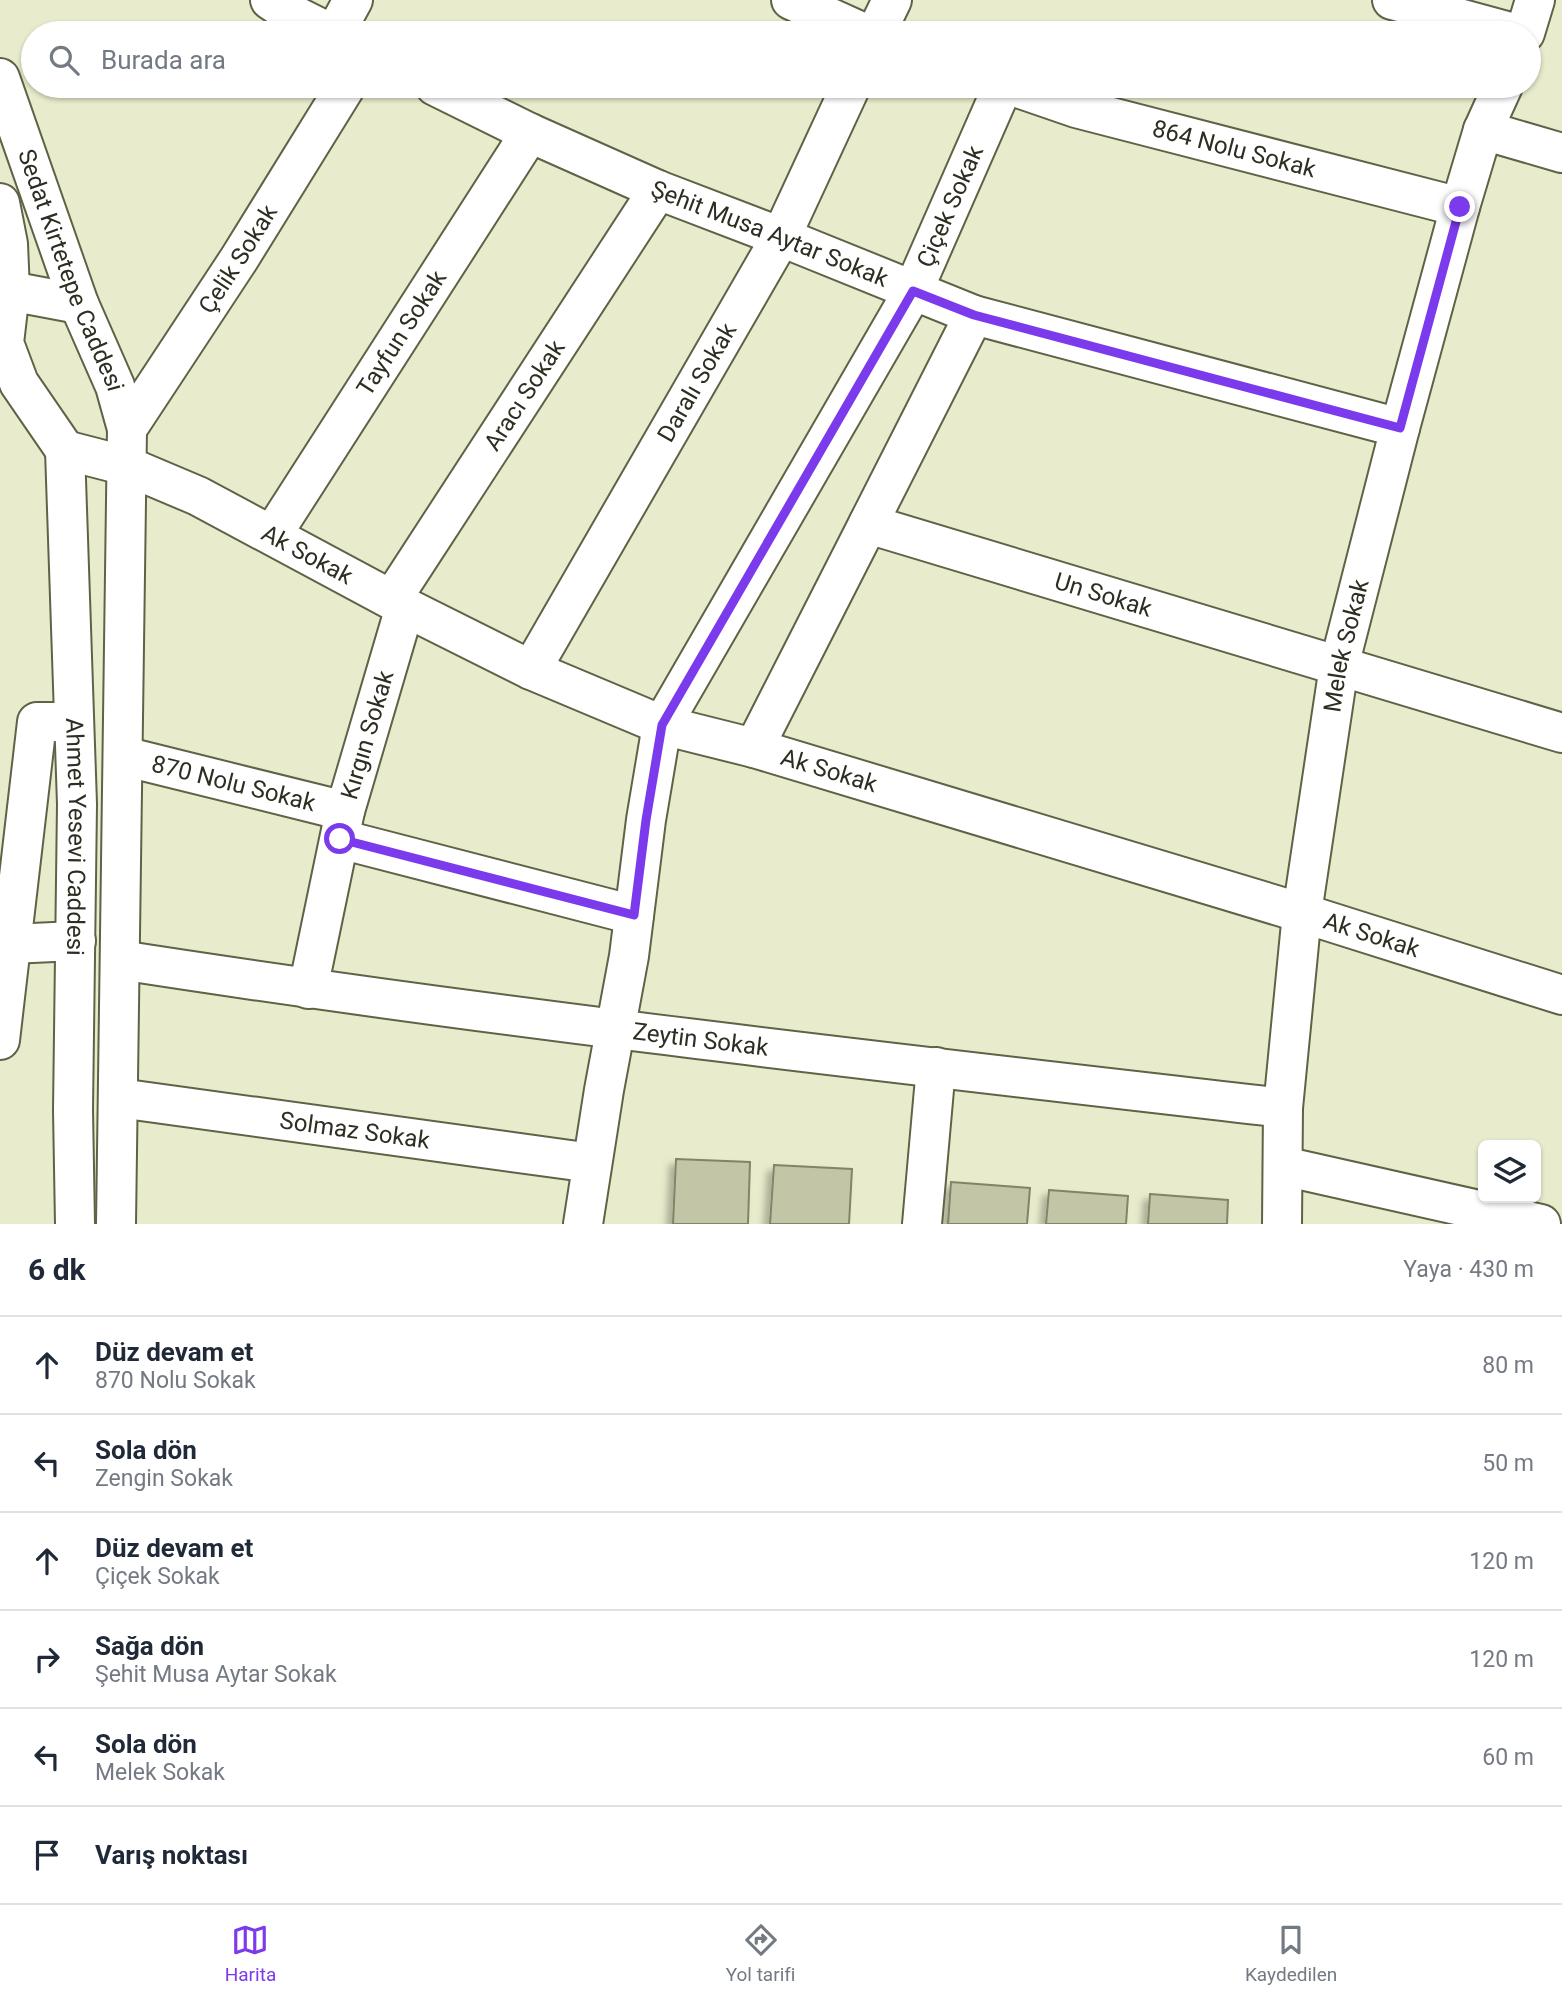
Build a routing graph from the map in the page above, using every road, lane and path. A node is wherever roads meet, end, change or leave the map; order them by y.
1 (271, 0) edge
2 (354, 0) edge
3 (791, 0) edge
4 (892, 0) edge
5 (1392, 0) edge
6 (1535, 0) edge
7 (306, 21) edge
8 (342, 21) edge
9 (837, 21) edge
10 (882, 21) edge
11 (1470, 21) edge
12 (1529, 21) edge
13 (0, 78) edge
14 (339, 98) edge
15 (459, 98) edge
16 (846, 98) edge
17 (998, 98) edge
18 (1047, 98) edge
19 (1498, 98) edge
20 (1483, 130) junction
21 (530, 133) junction
22 (1562, 153) edge
23 (658, 190) junction
24 (0, 203) edge
25 (1460, 207) junction
26 (782, 237) junction
27 (913, 291) junction
28 (5, 293) edge
29 (79, 304) junction
30 (974, 315) junction
31 (10, 380) edge
32 (1400, 428) junction
33 (127, 447) junction
34 (65, 450) junction
35 (868, 524) junction
36 (272, 535) junction
37 (399, 603) junction
38 (1339, 666) junction
39 (531, 670) junction
40 (55, 722) junction
41 (662, 725) junction
42 (1562, 733) edge
43 (754, 748) junction
44 (123, 756) junction
45 (342, 825) junction
46 (1302, 913) junction
47 (634, 915) junction
48 (76, 941) junction
49 (10, 944) junction
50 (120, 960) junction
51 (308, 989) junction
52 (1562, 995) edge
53 (616, 1028) junction
54 (0, 1040) edge
55 (936, 1067) junction
56 (119, 1098) junction
57 (1283, 1108) junction
58 (592, 1163) junction
59 (1283, 1167) junction
60 (75, 1224) edge
61 (116, 1224) edge
62 (583, 1224) edge
63 (922, 1224) edge
64 (1282, 1224) edge
65 (1541, 1224) edge

1 - 7 street
2 - 8 street
3 - 9 street
4 - 10 street
5 - 11 street
6 - 12 street
13 - 29 street, Sedat Kirtetepe Caddesi
14 - 33 street, Çelik Sokak
15 - 21 street, Şehit Musa Aytar Sokak
16 - 26 street, Daralı Sokak
17 - 27 street, Çiçek Sokak
18 - 25 street, 864 Nolu Sokak
19 - 20 street, Melek Sokak
20 - 22 street
20 - 25 street, Melek Sokak
21 - 23 street, Şehit Musa Aytar Sokak
21 - 36 street, Tayfun Sokak
23 - 26 street, Şehit Musa Aytar Sokak
23 - 37 street, Aracı Sokak
24 - 28 street, Sedat Kirtetepe Caddesi
25 - 32 street, Melek Sokak
26 - 27 street, Şehit Musa Aytar Sokak
26 - 39 street, Daralı Sokak
27 - 30 street, Şehit Musa Aytar Sokak
27 - 41 street, Çiçek Sokak
28 - 29 street
28 - 31 street, Sedat Kirtetepe Caddesi
29 - 33 street, Sedat Kirtetepe Caddesi
30 - 32 street, Şehit Musa Aytar Sokak
30 - 35 street
31 - 34 street, Sedat Kirtetepe Caddesi
32 - 38 street, Melek Sokak
33 - 34 street, Ak Sokak
33 - 36 street, Ak Sokak
33 - 44 street, Ahmet Yesevi Caddesi
34 - 40 street, Ahmet Yesevi Caddesi
35 - 38 street, Un Sokak
35 - 43 street
36 - 37 street, Ak Sokak
37 - 39 street, Ak Sokak
37 - 45 street, Kırgın Sokak
38 - 42 street, Un Sokak
38 - 46 street, Melek Sokak
39 - 41 street, Ak Sokak
40 - 48 street, Ahmet Yesevi Caddesi
40 - 49 street
41 - 43 street, Ak Sokak
41 - 47 street
43 - 46 street, Ak Sokak
44 - 45 street, 870 Nolu Sokak
44 - 50 street, Ahmet Yesevi Caddesi
45 - 47 street, 870 Nolu Sokak
45 - 51 street, Kırgın Sokak
46 - 52 street, Ak Sokak
46 - 57 street, Melek Sokak
47 - 53 street
48 - 49 street
48 - 60 street, Ahmet Yesevi Caddesi
49 - 54 street
50 - 51 street, Zeytin Sokak
50 - 56 street, Ahmet Yesevi Caddesi
51 - 53 street, Zeytin Sokak
53 - 55 street, Zeytin Sokak
53 - 58 street
55 - 57 street, Zeytin Sokak
55 - 63 street
56 - 58 street, Solmaz Sokak
56 - 61 street, Ahmet Yesevi Caddesi
57 - 59 street, Melek Sokak
58 - 62 street
59 - 64 street, Melek Sokak
59 - 65 street

